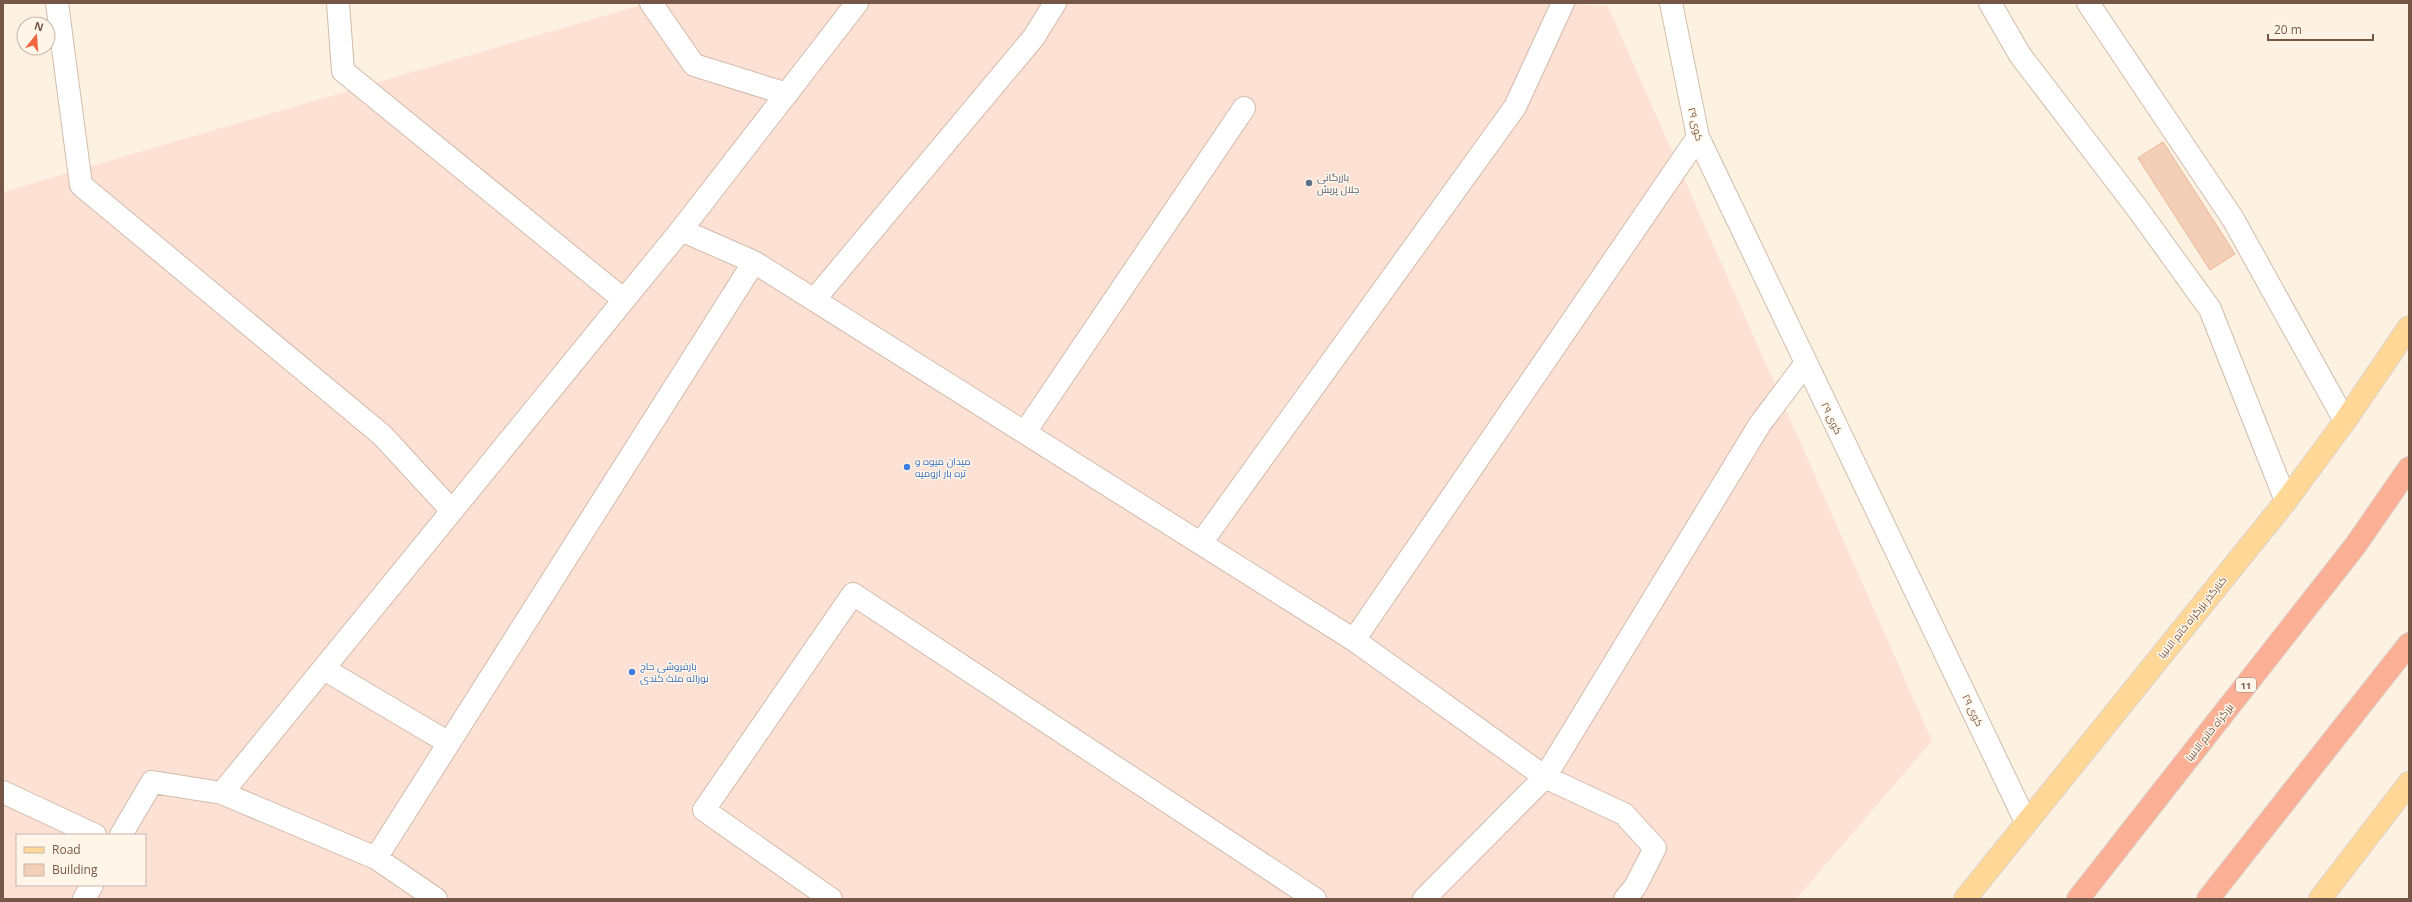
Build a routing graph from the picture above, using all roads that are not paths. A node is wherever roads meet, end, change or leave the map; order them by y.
1 (57, 3) edge
2 (338, 3) edge
3 (651, 3) edge
4 (857, 3) edge
5 (1055, 3) edge
6 (1563, 3) edge
7 (1671, 3) edge
8 (1990, 3) edge
9 (2088, 3) edge
10 (787, 94) junction
11 (1244, 108) dead end
12 (1698, 137) junction
13 (681, 230) junction
14 (754, 262) junction
15 (624, 300) junction
16 (814, 300) junction
17 (2409, 326) edge
18 (1806, 363) junction
19 (2345, 421) junction
20 (1025, 432) junction
21 (2409, 468) edge
22 (2286, 501) junction
23 (452, 510) junction
24 (1201, 543) junction
25 (1354, 640) junction
26 (2409, 644) edge
27 (324, 669) junction
28 (449, 743) junction
29 (1545, 777) junction
30 (2409, 783) edge
31 (3, 792) edge
32 (222, 793) junction
33 (2026, 822) junction
34 (93, 834) edge
35 (122, 834) edge
36 (376, 858) junction
37 (91, 886) edge
38 (84, 899) edge
39 (436, 899) edge
40 (831, 899) edge
41 (1315, 899) edge
42 (1424, 899) edge
43 (1625, 899) edge
44 (1965, 899) edge
45 (2078, 899) edge
46 (2208, 899) edge
47 (2320, 899) edge

1 - 23 street
2 - 15 street
3 - 10 street
4 - 10 street
5 - 16 street
6 - 24 street
7 - 12 street, کوی ۲۹
8 - 22 street
9 - 19 street
10 - 13 street
11 - 20 street
12 - 18 street, کوی ۲۹
12 - 25 street
13 - 14 street
13 - 15 street
14 - 16 street
14 - 28 street
15 - 23 street
16 - 20 street
17 - 19 main road, کنارگذر بزرگراه خاتم الانبیا
18 - 29 street
18 - 33 street, کوی ۲۹
19 - 22 main road, کنارگذر بزرگراه خاتم الانبیا
20 - 24 street
21 - 45 highway, بزرگراه خاتم الانبیا / 11
22 - 33 main road, کنارگذر بزرگراه خاتم الانبیا
23 - 27 street
24 - 25 street
25 - 29 street
26 - 46 highway
27 - 28 street
27 - 32 street
28 - 36 street
29 - 42 street
29 - 43 street
30 - 47 main road
31 - 34 street
32 - 35 street
32 - 36 street
33 - 44 main road, کنارگذر بزرگراه خاتم الانبیا
36 - 39 street
37 - 38 street
40 - 41 street

